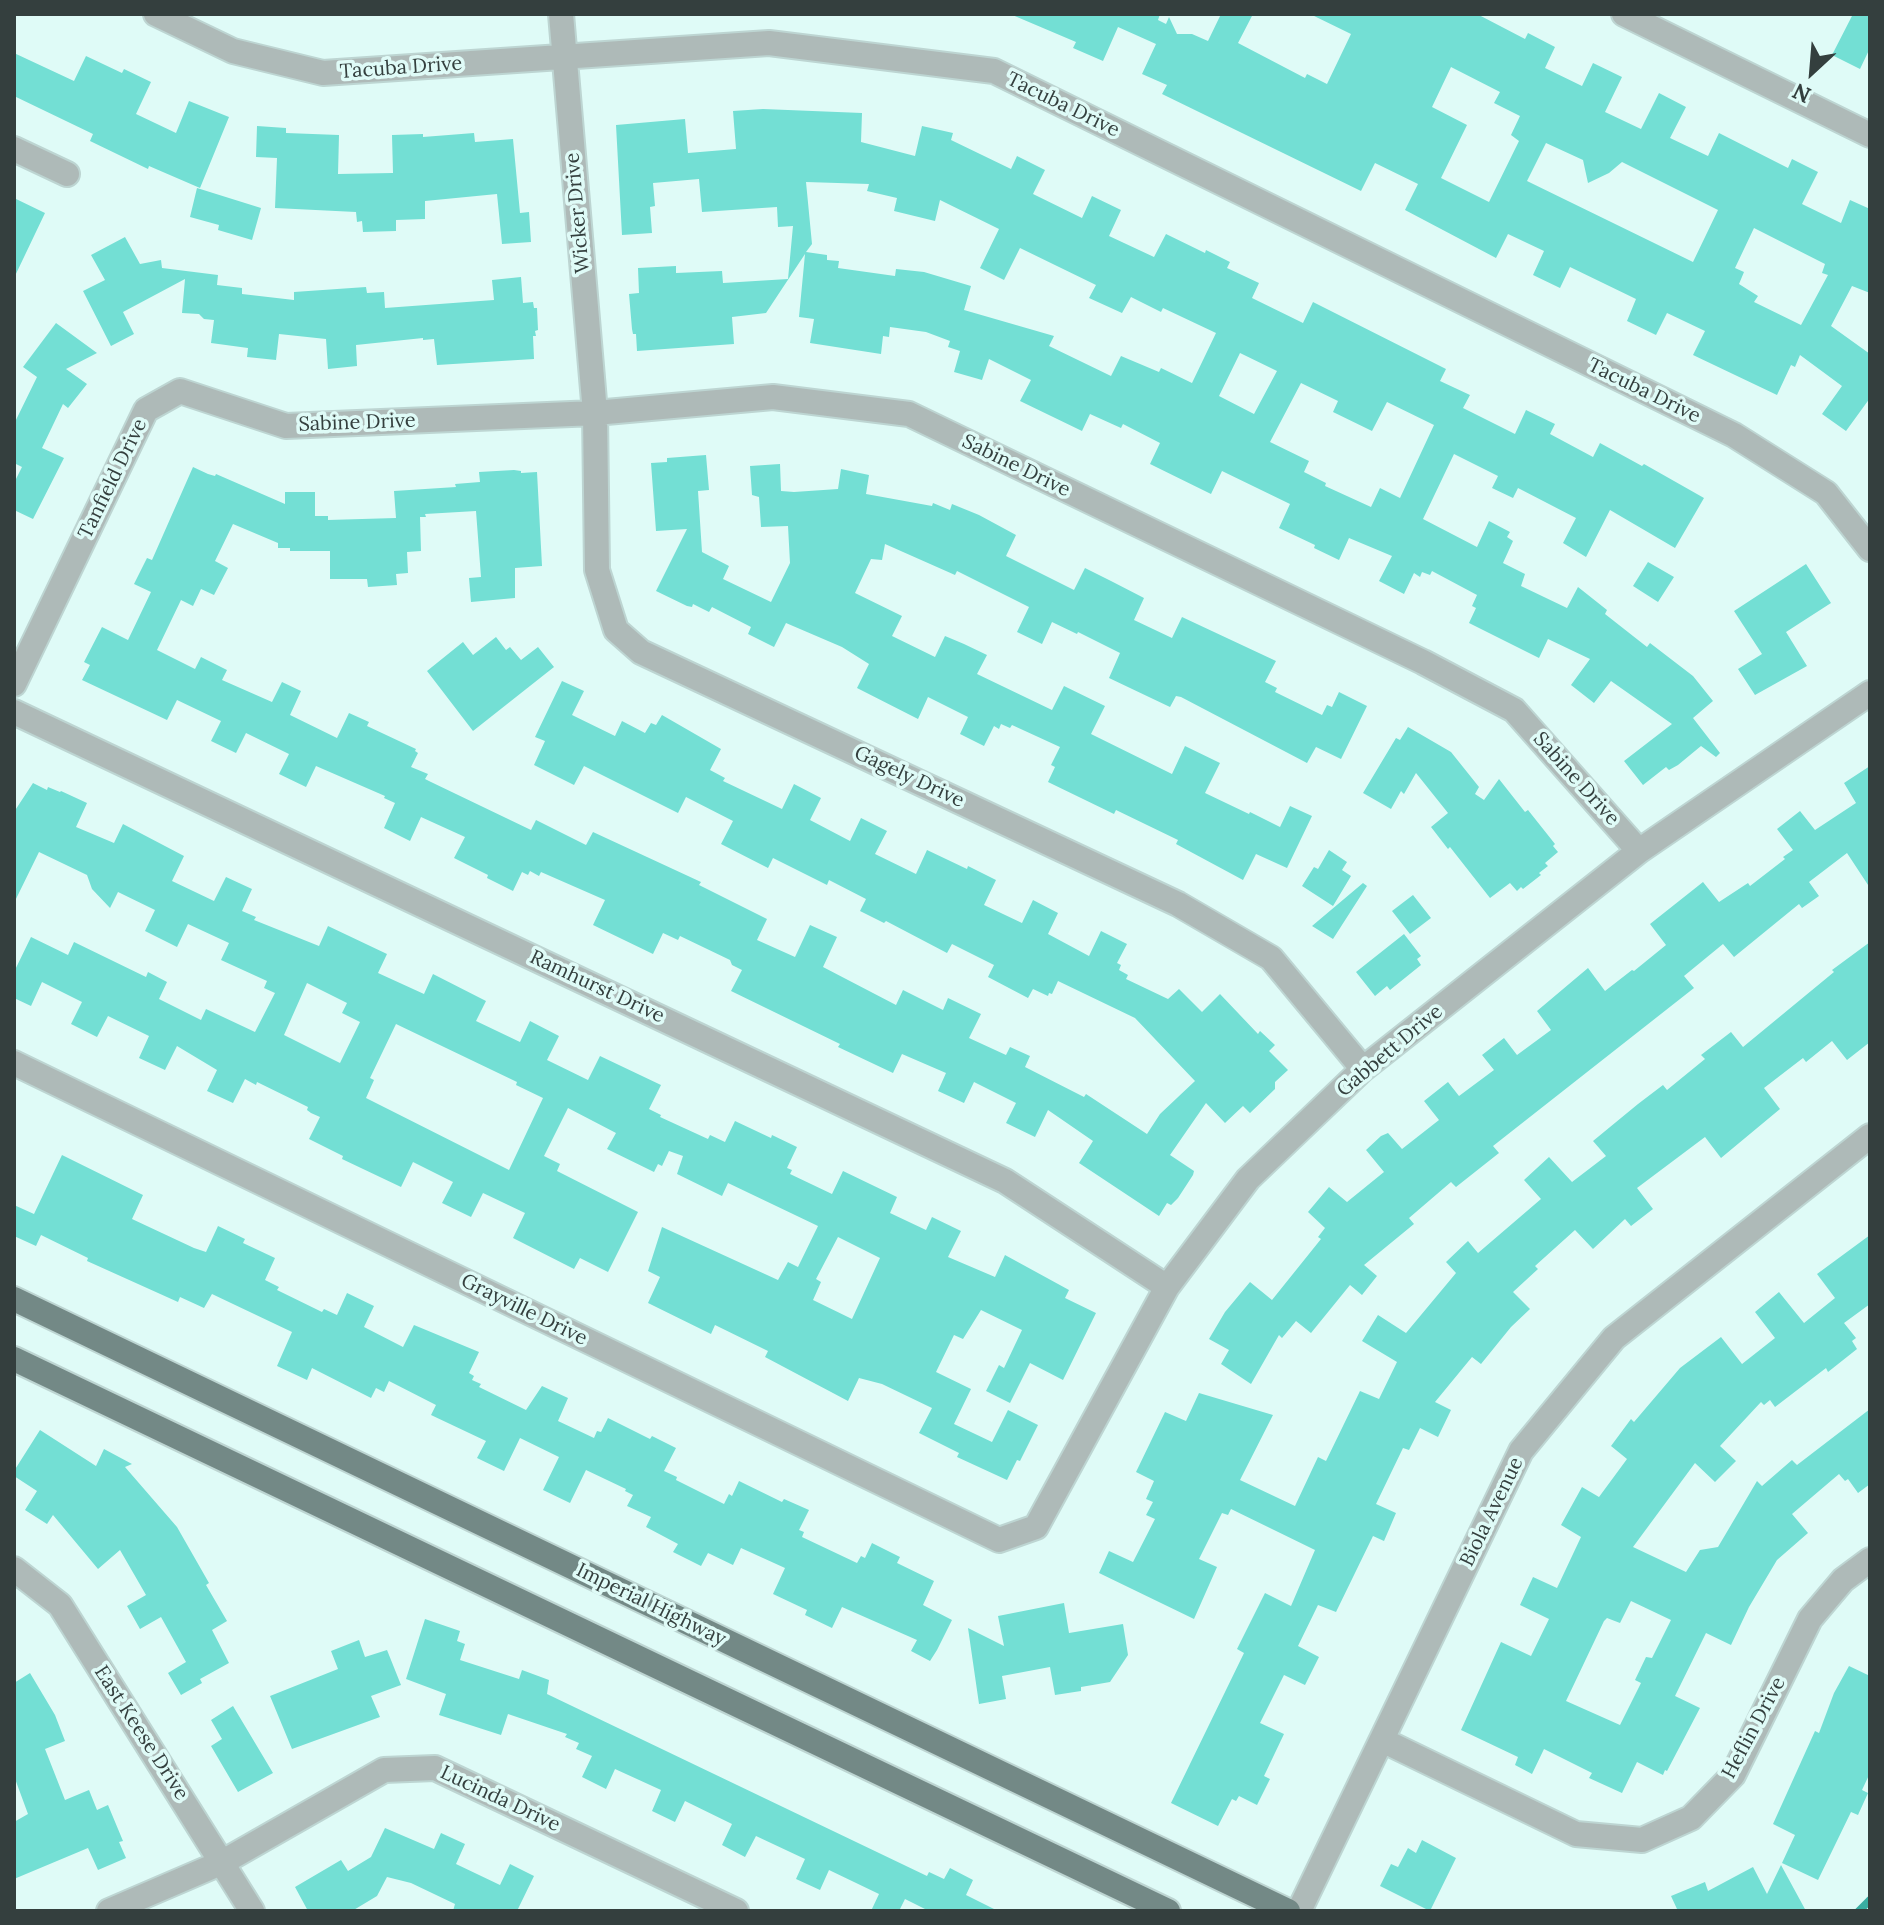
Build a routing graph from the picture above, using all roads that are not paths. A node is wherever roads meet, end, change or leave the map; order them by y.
1 (156, 14) edge
2 (561, 14) edge
3 (1624, 14) edge
4 (564, 57) junction
5 (1870, 135) edge
6 (14, 149) edge
7 (67, 174) dead end
8 (595, 413) junction
9 (286, 426) joint
10 (1870, 549) edge
11 (14, 684) edge
12 (1870, 693) edge
13 (14, 712) edge
14 (1639, 851) junction
15 (14, 1063) edge
16 (1363, 1069) junction
17 (1870, 1136) edge
18 (1167, 1287) junction
19 (14, 1299) edge
20 (14, 1359) edge
21 (1036, 1527) joint
22 (1870, 1560) edge
23 (14, 1569) edge
24 (1382, 1740) junction
25 (223, 1862) junction
26 (109, 1911) edge
27 (252, 1911) edge
28 (736, 1911) edge
29 (1168, 1911) edge
30 (1288, 1911) edge
31 (1299, 1911) edge

1 - 4 street, Tacuba Drive
2 - 4 street, Wicker Drive
3 - 5 street
4 - 8 street, Wicker Drive
4 - 10 street, Tacuba Drive
6 - 7 street
8 - 9 street, Sabine Drive
8 - 14 street, Sabine Drive
8 - 16 street, Gagely Drive
9 - 11 street, Tanfield Drive
12 - 14 street, Gabbett Drive
13 - 18 street, Ramhurst Drive
14 - 16 street, Gabbett Drive
15 - 21 street, Grayville Drive
16 - 18 street, Gabbett Drive
17 - 24 street, Biola Avenue
18 - 21 street, Gabbett Drive
19 - 30 main road, Imperial Highway
20 - 29 main road
22 - 24 street, Heflin Drive
23 - 25 street, East Keese Drive
24 - 31 street, Biola Avenue
25 - 26 street
25 - 27 street, East Keese Drive
25 - 28 street, Lucinda Drive

